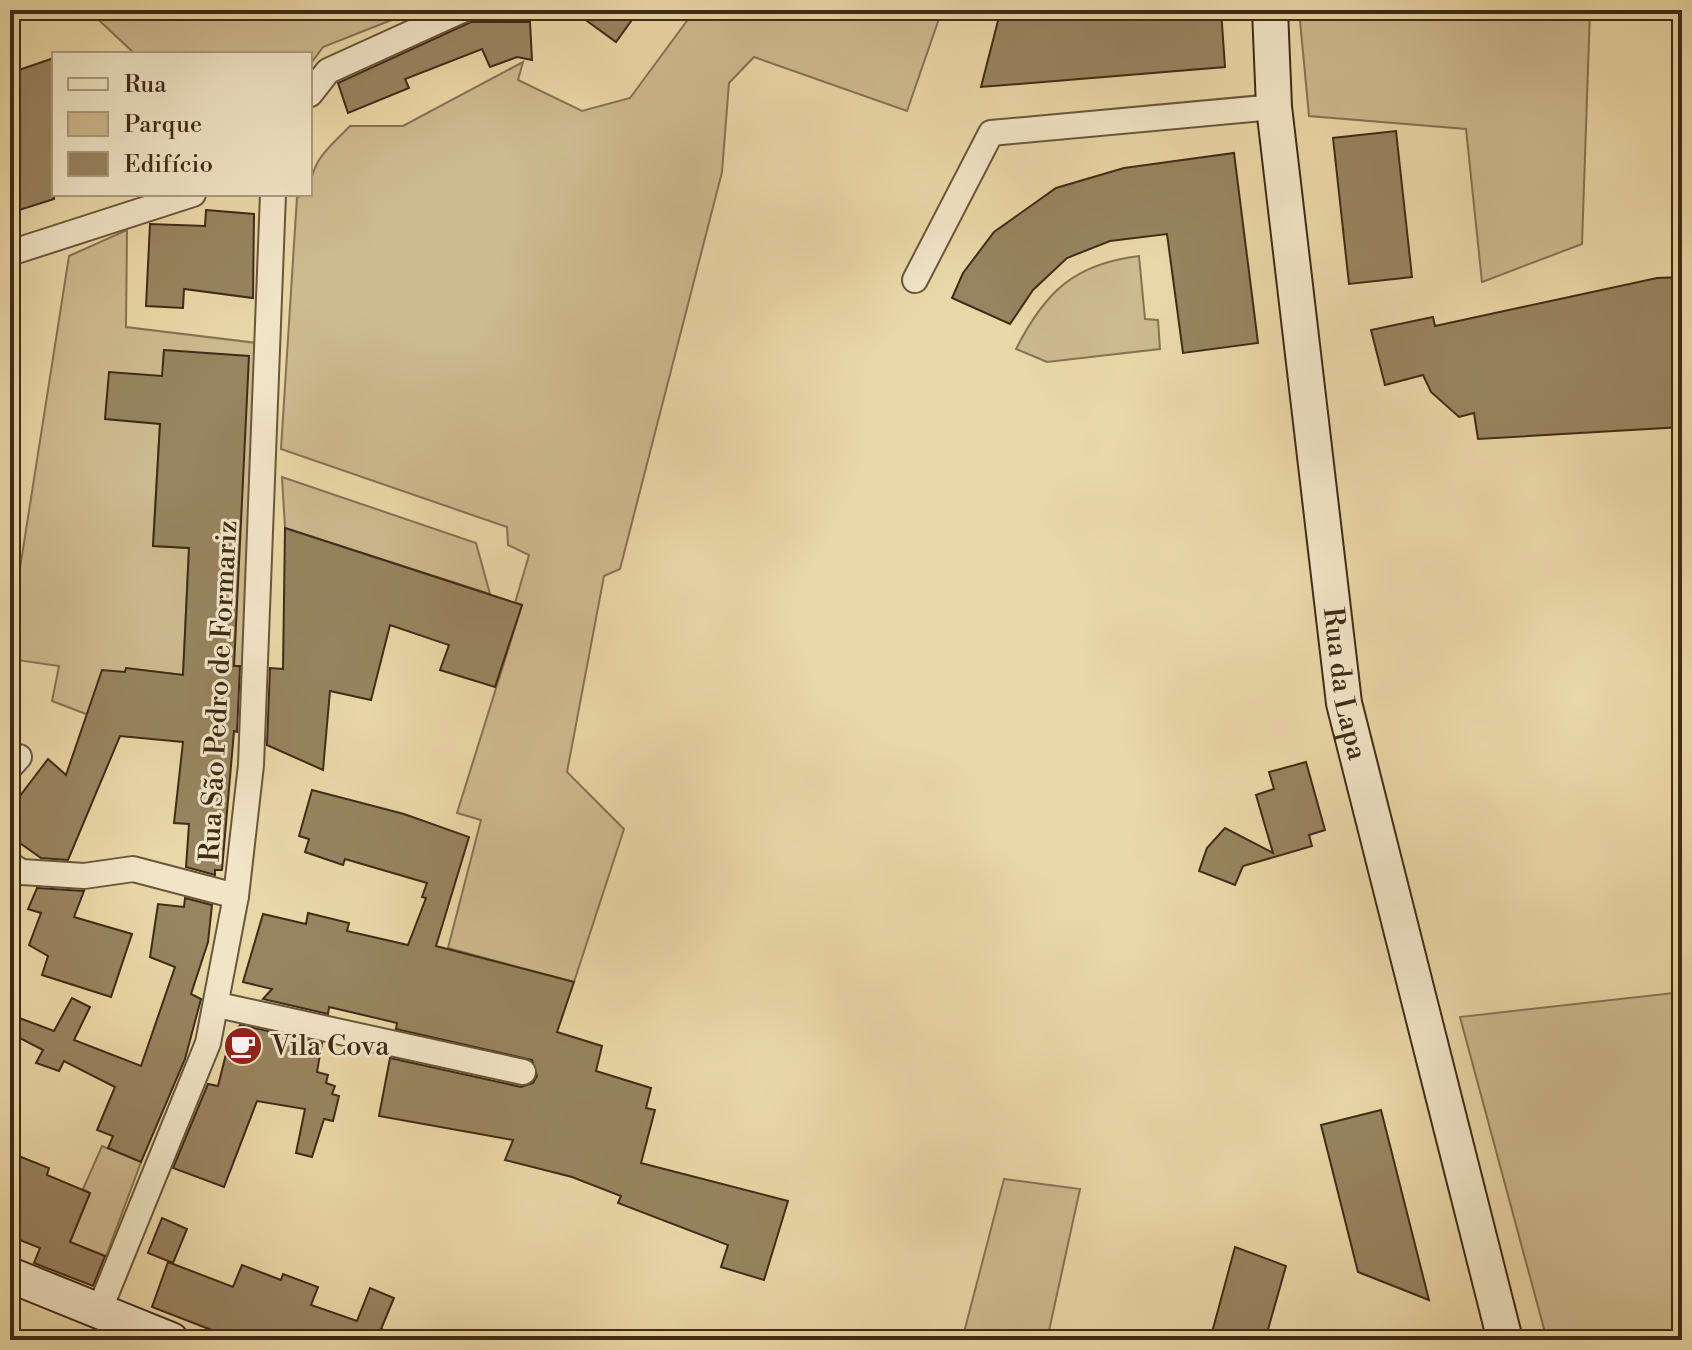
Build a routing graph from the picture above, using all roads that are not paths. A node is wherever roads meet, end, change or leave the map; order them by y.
1 (462, 10) edge
2 (1270, 10) edge
3 (312, 91) edge
4 (1274, 107) junction
5 (187, 196) edge
6 (269, 199) edge
7 (10, 253) edge
8 (915, 280) dead end
9 (10, 865) edge
10 (236, 896) junction
11 (218, 1005) junction
12 (523, 1072) dead end
13 (10, 1275) edge
14 (99, 1311) junction
15 (171, 1340) edge
16 (1505, 1340) edge

1 - 3 street
2 - 4 main road, Rua da Lapa
4 - 8 street
4 - 16 main road, Rua da Lapa
5 - 7 street
6 - 10 street, Rua São Pedro de Formariz
9 - 10 street
10 - 11 street, Rua São Pedro de Formariz
11 - 12 street
11 - 14 street, Rua São Pedro de Formariz
13 - 14 main road
14 - 15 main road

